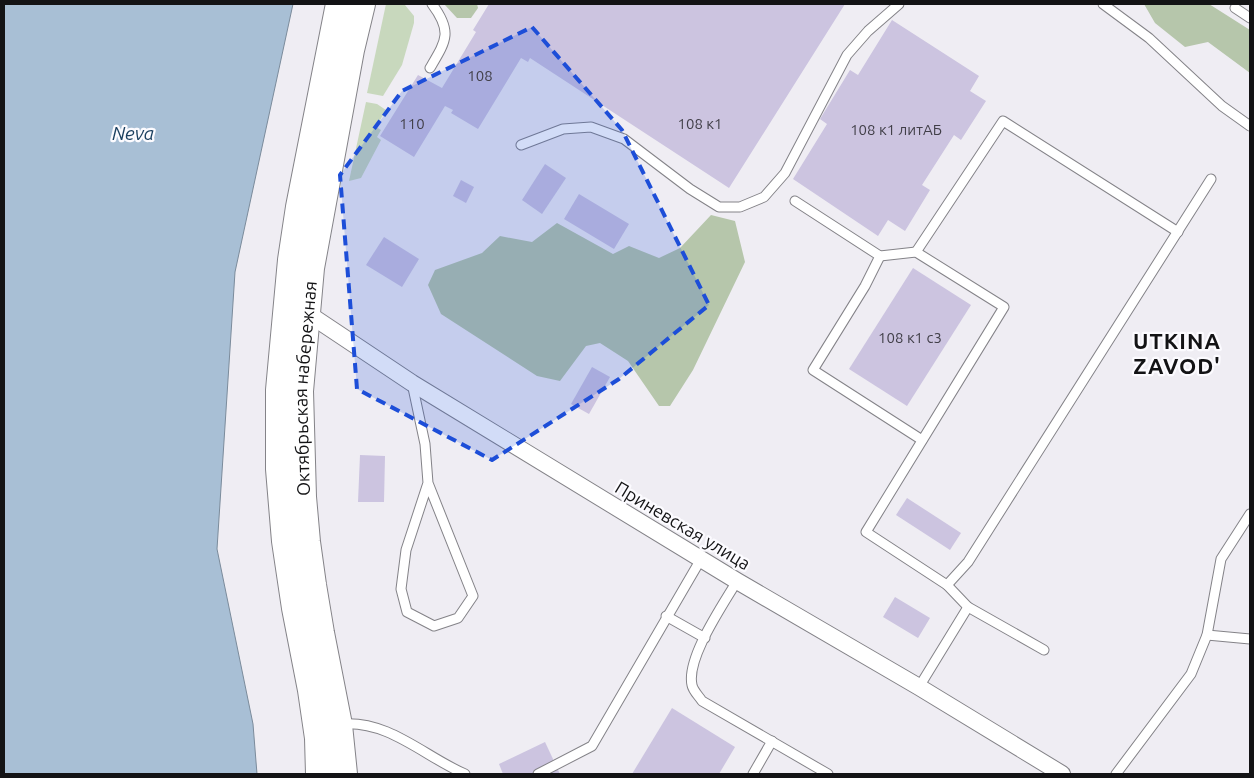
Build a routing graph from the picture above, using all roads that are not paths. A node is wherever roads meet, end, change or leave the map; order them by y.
1 (339, 4) edge
2 (362, 4) edge
3 (432, 4) edge
4 (898, 4) edge
5 (1103, 4) edge
6 (1235, 8) dead end
7 (1250, 18) edge
8 (430, 68) dead end
9 (1250, 126) edge
10 (521, 145) dead end
11 (1211, 179) dead end
12 (795, 201) dead end
13 (1178, 232) junction
14 (916, 252) junction
15 (880, 256) junction
16 (296, 311) junction
17 (412, 383) junction
18 (922, 440) junction
19 (428, 483) junction
20 (1250, 514) edge
21 (701, 559) junction
22 (737, 581) junction
23 (947, 585) junction
24 (968, 607) junction
25 (666, 616) junction
26 (1207, 634) junction
27 (705, 638) junction
28 (1250, 639) edge
29 (1044, 650) dead end
30 (919, 687) junction
31 (339, 725) junction
32 (772, 741) junction
33 (319, 774) edge
34 (344, 774) edge
35 (465, 774) edge
36 (538, 774) edge
37 (753, 774) edge
38 (828, 774) edge
39 (1062, 774) edge
40 (1116, 774) edge

1 - 16 main road, Октябрьская набережная
2 - 16 main road, Октябрьская набережная
3 - 8 lane
4 - 10 lane
5 - 9 lane
6 - 7 lane
11 - 13 lane
12 - 15 lane
13 - 14 lane
13 - 23 lane
14 - 15 lane
14 - 18 lane
15 - 18 lane
16 - 17 street, Приневская улица
16 - 31 main road, Октябрьская набережная
16 - 33 main road, Октябрьская набережная
17 - 19 lane
17 - 21 street, Приневская улица
18 - 23 lane
19 - 19 lane
20 - 26 lane
21 - 22 street, Приневская улица
21 - 25 lane
22 - 27 lane
22 - 30 street, Приневская улица
23 - 24 lane
24 - 29 lane
24 - 30 lane
25 - 27 lane
25 - 36 lane
26 - 28 lane
26 - 40 lane
27 - 32 lane
30 - 39 street, Приневская улица
31 - 34 main road, Октябрьская набережная
31 - 35 lane
32 - 37 lane
32 - 38 lane

